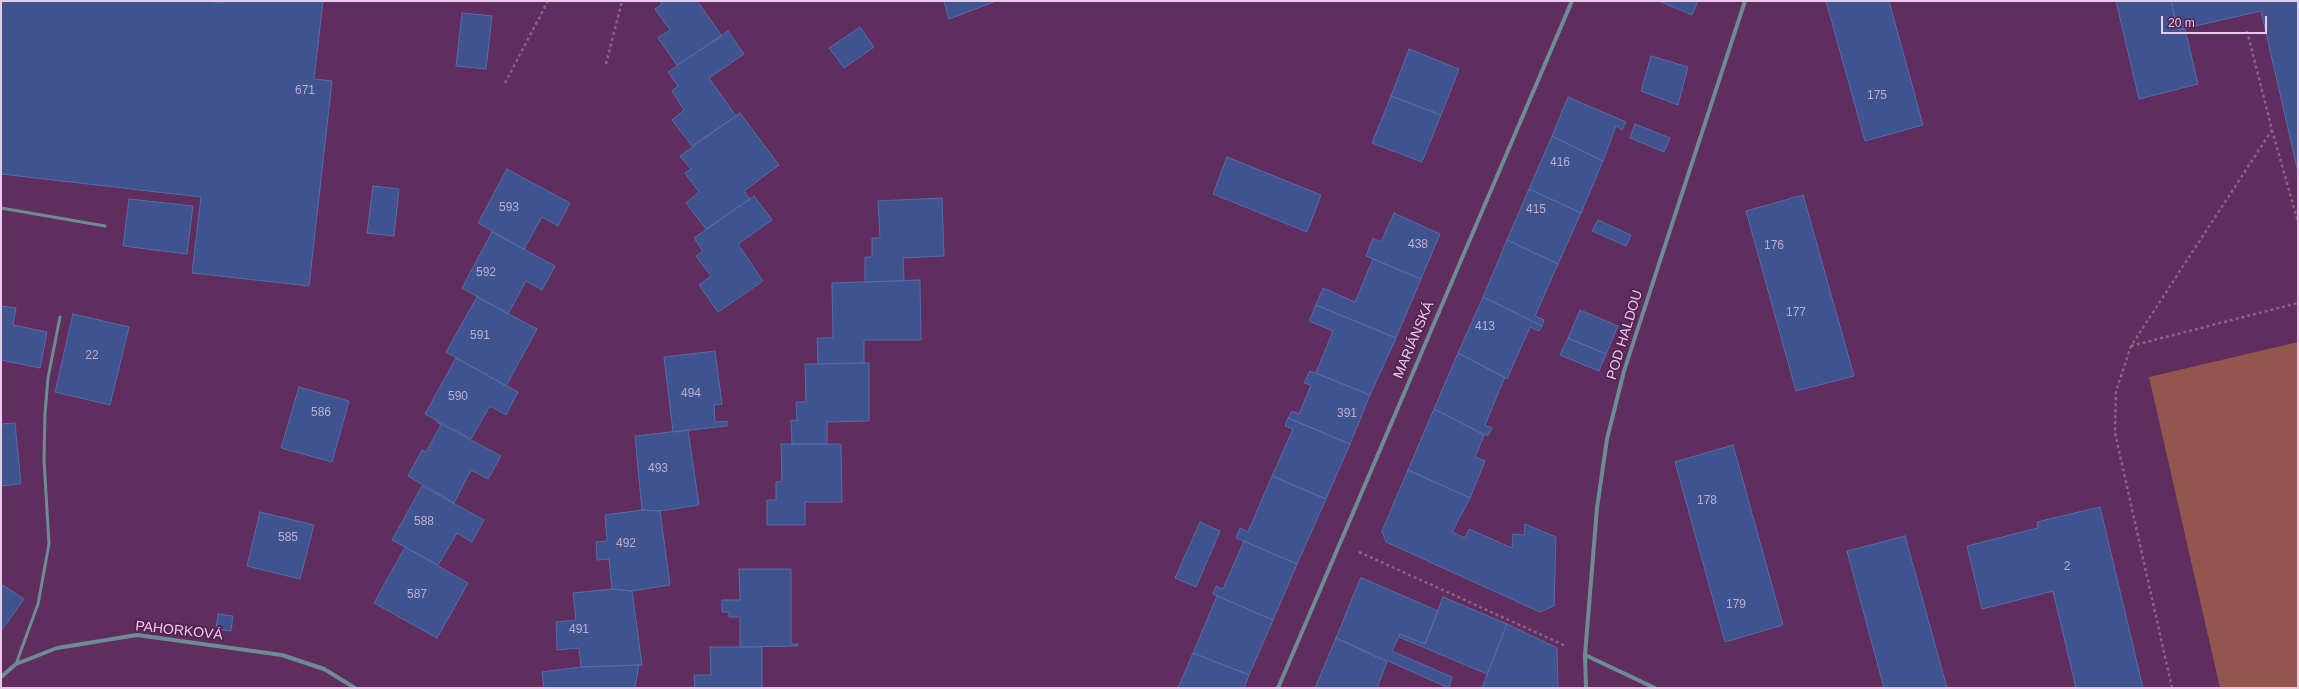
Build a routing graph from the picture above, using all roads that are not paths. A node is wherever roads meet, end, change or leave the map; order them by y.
1 (1572, 1) edge
2 (1745, 1) edge
3 (1, 208) edge
4 (105, 226) dead end
5 (60, 318) dead end
6 (1585, 655) junction
7 (16, 664) junction
8 (1, 677) edge
9 (355, 688) edge
10 (1278, 688) edge
11 (1586, 688) edge
12 (1655, 688) edge

1 - 10 street, MARIÁNSKÁ
2 - 6 street, POD HALDOU
3 - 4 lane
5 - 7 lane
6 - 11 street, POD HALDOU
6 - 12 street
7 - 8 street, PAHORKOVÁ
7 - 9 street, PAHORKOVÁ

